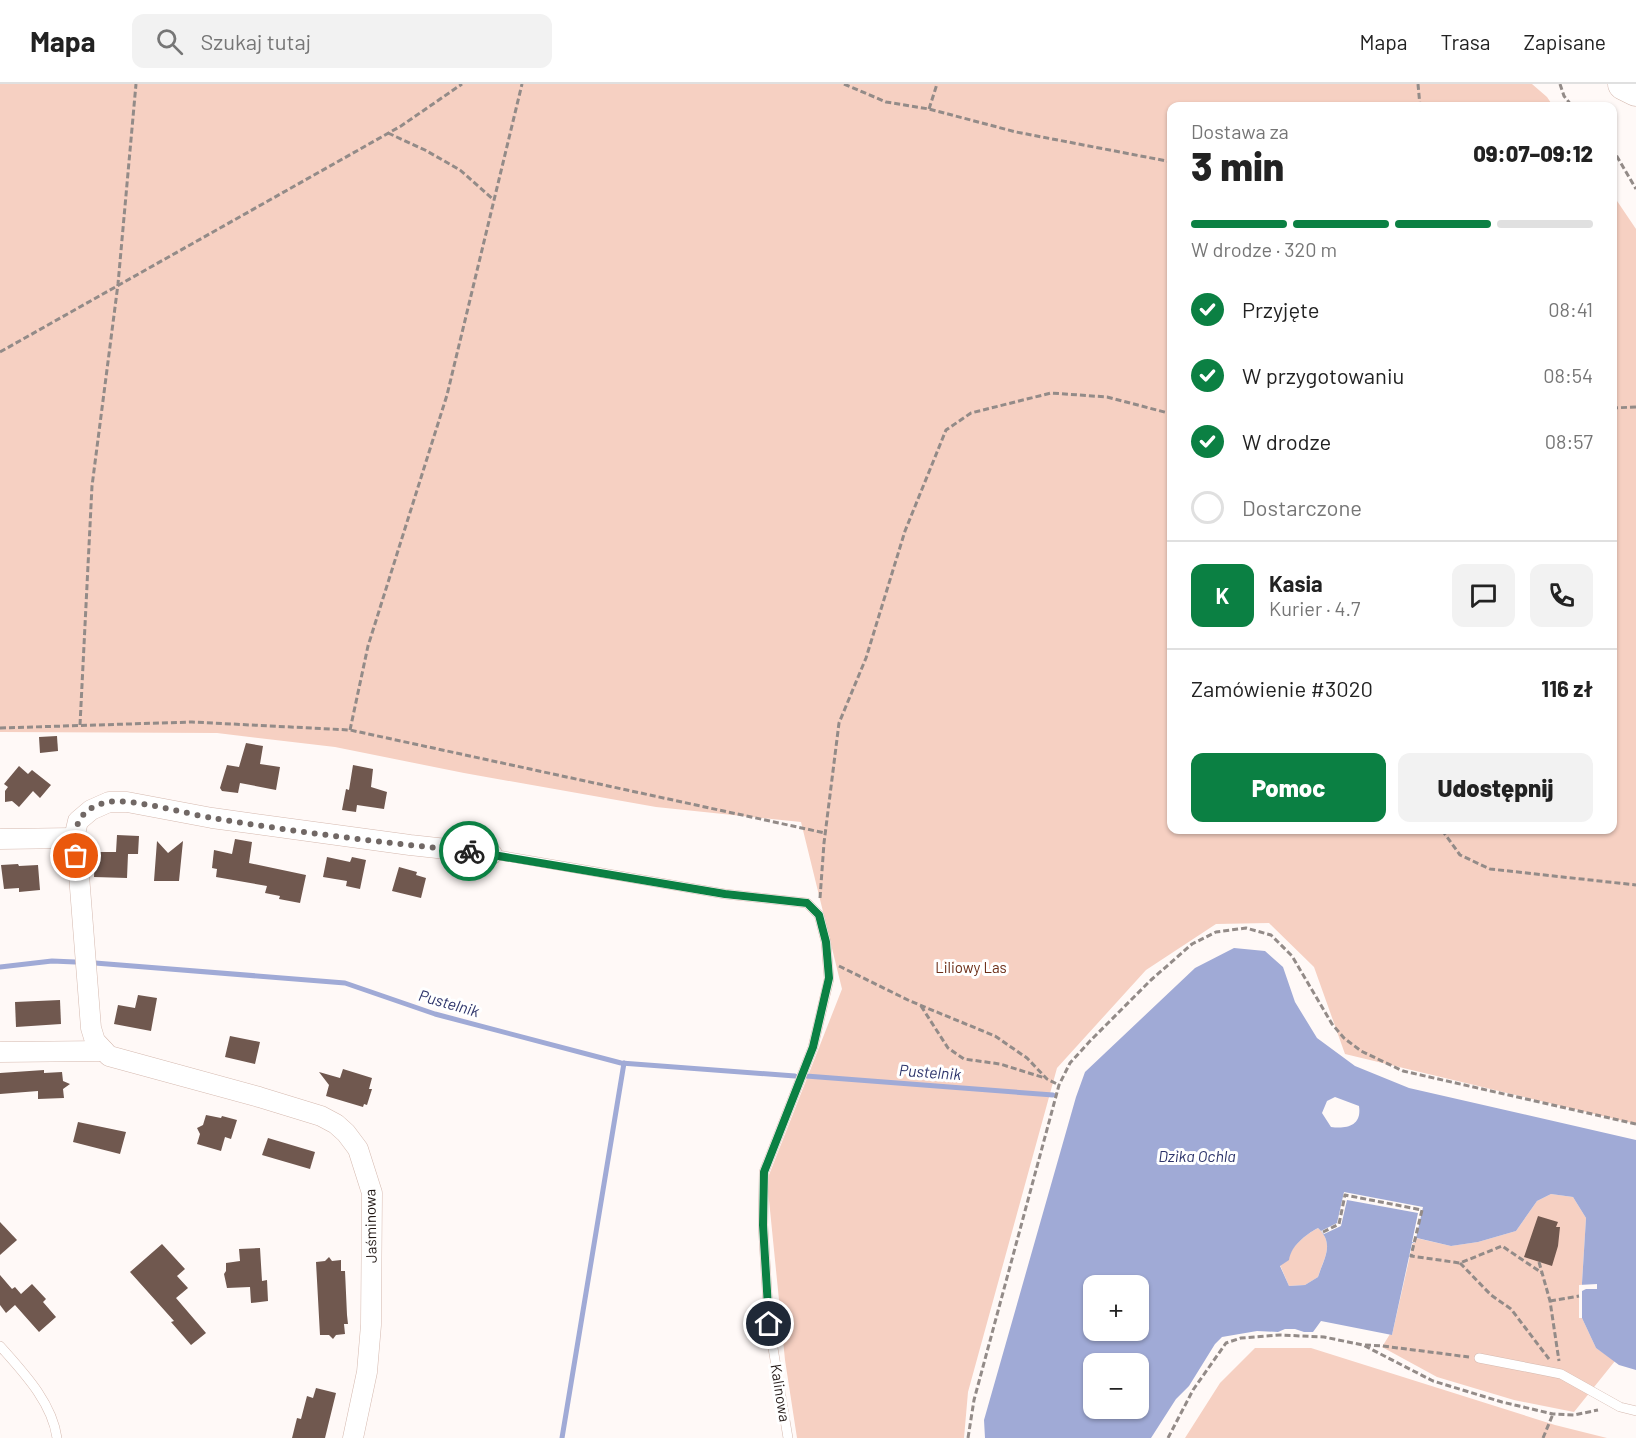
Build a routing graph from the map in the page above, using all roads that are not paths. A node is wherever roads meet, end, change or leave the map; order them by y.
1 (1624, 84) edge
2 (1636, 90) edge
3 (74, 838) junction
4 (0, 839) edge
5 (492, 854) joint
6 (104, 1051) junction
7 (0, 1052) edge
8 (0, 1346) edge
9 (1479, 1358) road end
10 (1636, 1412) edge
11 (57, 1438) edge
12 (353, 1438) edge
13 (788, 1438) edge

1 - 2 main road
3 - 4 street
3 - 5 street
3 - 6 street
5 - 13 lane, Kalinowa
6 - 7 street, Jaśminowa
6 - 12 street, Jaśminowa
8 - 11 lane
9 - 10 lane

